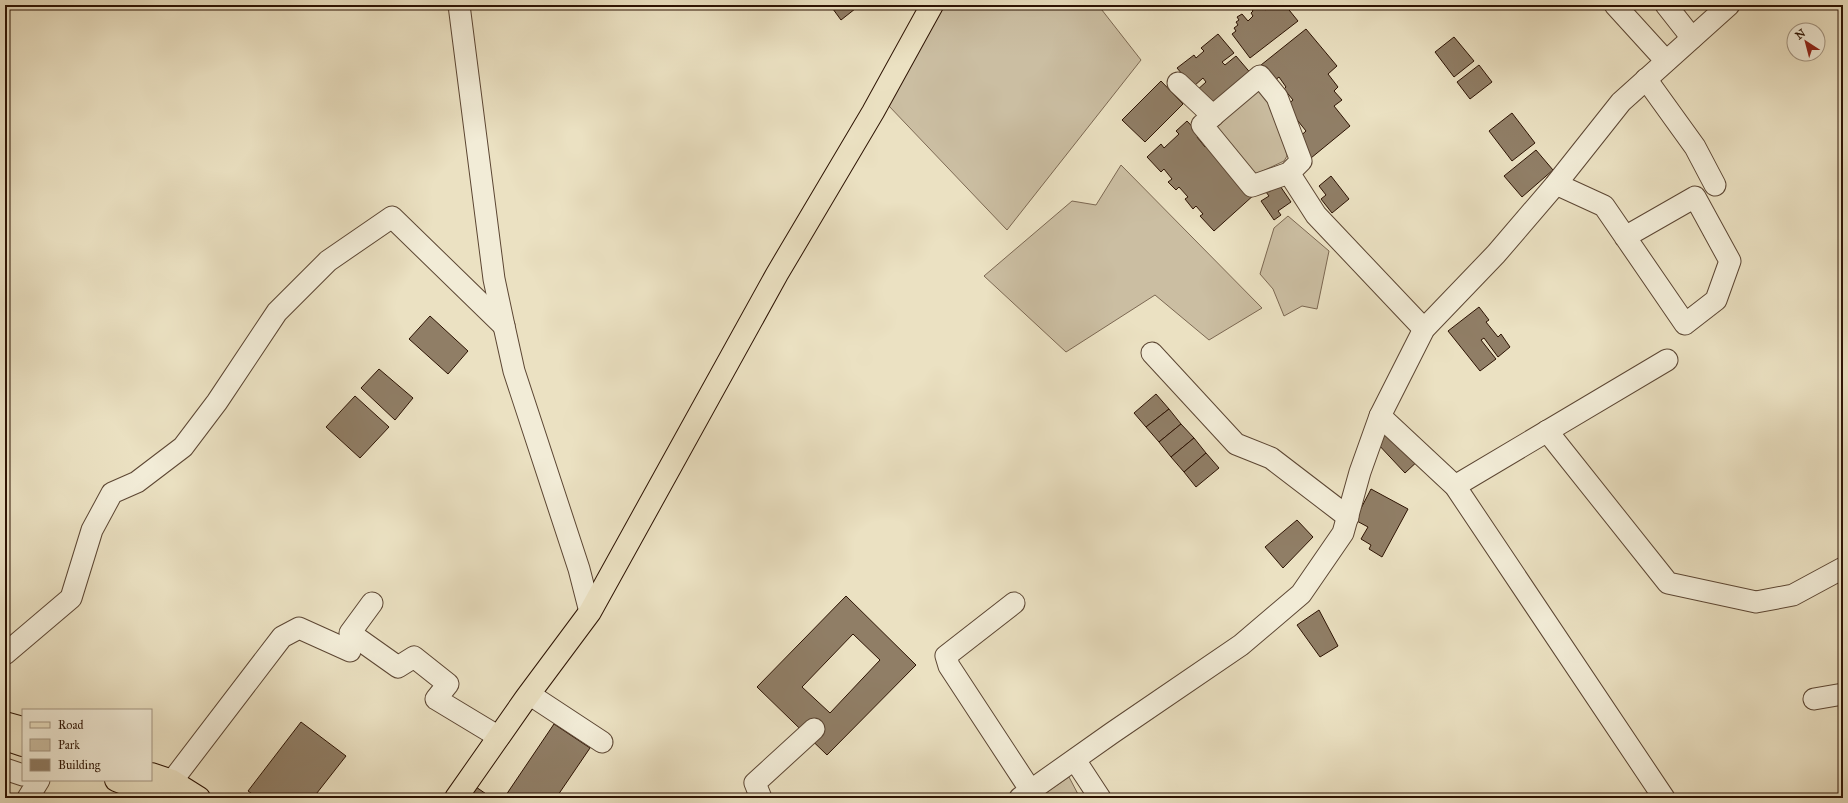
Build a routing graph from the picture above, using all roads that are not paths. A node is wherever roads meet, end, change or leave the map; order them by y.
1 (459, 5) edge
2 (932, 5) edge
3 (1615, 5) edge
4 (1666, 5) edge
5 (1725, 7) edge
6 (1692, 38) junction
7 (1666, 61) junction
8 (1646, 79) junction
9 (1178, 83) dead end
10 (1213, 116) junction
11 (1289, 173) junction
12 (1556, 184) junction
13 (1715, 186) dead end
14 (1625, 237) junction
15 (504, 326) junction
16 (1424, 328) junction
17 (1152, 352) dead end
18 (1667, 360) dead end
19 (1380, 416) junction
20 (1547, 431) junction
21 (1455, 486) junction
22 (1348, 517) junction
23 (1843, 568) edge
24 (372, 603) dead end
25 (1014, 603) dead end
26 (590, 612) junction
27 (350, 651) dead end
28 (5, 654) edge
29 (529, 694) junction
30 (1843, 694) edge
31 (1814, 699) dead end
32 (5, 723) edge
33 (22, 728) edge
34 (814, 729) dead end
35 (499, 737) junction
36 (5, 739) edge
37 (602, 742) dead end
38 (22, 745) edge
39 (1075, 760) junction
40 (5, 770) edge
41 (22, 775) edge
42 (152, 775) edge
43 (38, 781) edge
44 (121, 781) edge
45 (167, 790) edge
46 (1026, 795) edge
47 (1658, 797) edge
48 (28, 798) edge
49 (199, 798) edge
50 (456, 798) edge
51 (761, 798) edge
52 (1100, 798) edge

1 - 15 street
2 - 26 main road
3 - 7 street
4 - 6 street
5 - 6 street
6 - 7 street
7 - 8 street
8 - 12 street
8 - 13 street
9 - 10 street
10 - 11 street
10 - 11 street
11 - 16 street
12 - 14 street
12 - 16 street
14 - 14 street
15 - 26 street
15 - 28 street
16 - 19 street
17 - 22 street
18 - 20 street
19 - 21 street
19 - 22 street
20 - 21 street
20 - 23 street
21 - 47 street
22 - 39 street
24 - 35 street
25 - 46 street
26 - 29 main road
27 - 45 street
29 - 35 main road
29 - 37 street
30 - 31 street
32 - 33 main road
34 - 51 street
35 - 50 main road
36 - 38 main road
39 - 46 street
39 - 52 street
40 - 41 street
42 - 45 main road
43 - 48 street
44 - 45 main road
45 - 49 main road

